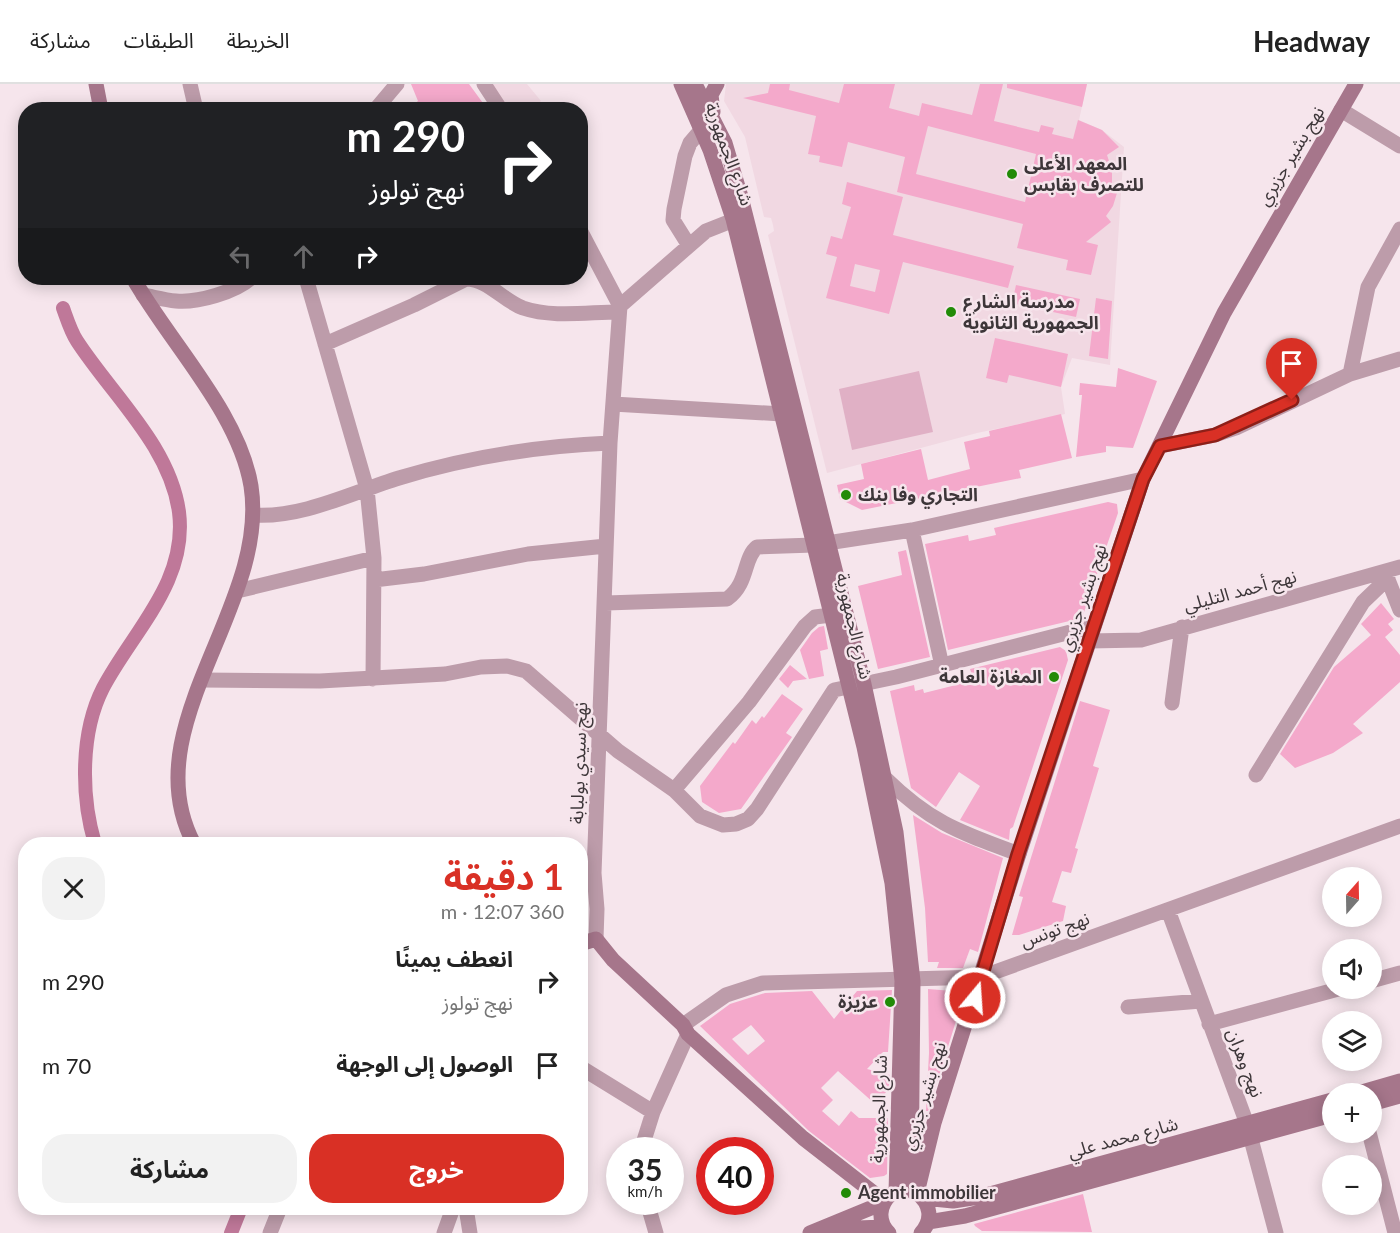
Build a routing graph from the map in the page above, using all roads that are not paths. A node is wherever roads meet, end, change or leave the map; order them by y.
1 (190, 84) edge
2 (397, 84) edge
3 (681, 84) edge
4 (695, 84) edge
5 (717, 84) edge
6 (1356, 84) edge
7 (486, 85) edge
8 (193, 102) edge
9 (382, 102) edge
10 (496, 102) edge
11 (1341, 110) junction
12 (708, 126) junction
13 (1400, 146) edge
14 (739, 217) junction
15 (1400, 229) edge
16 (688, 244) junction
17 (588, 246) edge
18 (137, 285) edge
19 (240, 285) edge
20 (308, 285) edge
21 (454, 285) edge
22 (487, 285) edge
23 (143, 295) junction
24 (620, 309) junction
25 (325, 344) junction
26 (1400, 359) edge
27 (1350, 374) junction
28 (613, 404) junction
29 (782, 414) junction
30 (610, 443) junction
31 (1160, 446) junction
32 (1143, 479) junction
33 (367, 489) junction
34 (254, 515) junction
35 (912, 530) junction
36 (822, 544) junction
37 (606, 546) junction
38 (374, 558) junction
39 (1400, 567) edge
40 (1386, 575) junction
41 (374, 580) junction
42 (237, 591) junction
43 (606, 603) junction
44 (1400, 610) edge
45 (831, 615) junction
46 (1094, 626) junction
47 (1182, 627) junction
48 (1089, 641) junction
49 (942, 666) junction
50 (373, 679) junction
51 (202, 680) junction
52 (864, 684) junction
53 (848, 686) junction
54 (1172, 703) dead end
55 (600, 735) junction
56 (1256, 775) dead end
57 (884, 777) junction
58 (674, 790) junction
59 (1400, 826) edge
60 (192, 837) edge
61 (1018, 854) junction
62 (588, 861) edge
63 (588, 875) edge
64 (1168, 910) junction
65 (596, 939) junction
66 (588, 942) edge
67 (1400, 973) edge
68 (981, 977) junction
69 (1382, 978) edge
70 (907, 981) junction
71 (1322, 993) edge
72 (1201, 1001) junction
73 (1128, 1007) dead end
74 (1209, 1024) junction
75 (685, 1030) junction
76 (588, 1072) edge
77 (1400, 1081) edge
78 (1382, 1086) edge
79 (1400, 1096) edge
80 (1382, 1101) edge
81 (1322, 1104) edge
82 (653, 1112) junction
83 (1322, 1117) edge
84 (1249, 1132) junction
85 (645, 1137) edge
86 (1372, 1143) edge
87 (902, 1196) junction
88 (277, 1215) edge
89 (450, 1215) edge
90 (467, 1215) edge
91 (651, 1215) edge
92 (927, 1230) edge
93 (816, 1231) edge
94 (886, 1231) edge
95 (270, 1233) edge
96 (444, 1233) edge
97 (471, 1233) edge
98 (656, 1233) edge
99 (1276, 1233) edge
100 (1395, 1233) edge

1 - 8 street
2 - 9 street
3 - 12 street, شارع الجمهورية
4 - 12 street, شارع الجمهورية
5 - 12 street
6 - 11 street, نهج بشير جزيري
7 - 10 street
11 - 13 street
11 - 31 street, نهج بشير جزيري
12 - 14 street, شارع الجمهورية
12 - 16 street
14 - 16 street
14 - 29 street, شارع الجمهورية
14 - 36 street, شارع الجمهورية
15 - 27 street
16 - 24 street
17 - 24 street
18 - 23 street
19 - 23 street
20 - 25 street
21 - 25 street
22 - 24 street
23 - 34 street
24 - 28 street, نهج سيدي بولبابة
25 - 33 street
26 - 27 street
27 - 31 street
28 - 29 street
28 - 30 street, نهج سيدي بولبابة
29 - 36 street, شارع الجمهورية
30 - 33 street
30 - 37 street, نهج سيدي بولبابة
31 - 32 street, نهج بشير جزيري
32 - 35 street
32 - 46 street, نهج بشير جزيري
33 - 34 street
33 - 38 street
34 - 42 street
35 - 36 street
35 - 49 street
36 - 43 street
36 - 45 street, شارع الجمهورية
36 - 52 street, شارع الجمهورية
37 - 41 street
37 - 43 street, نهج سيدي بولبابة
38 - 41 street
38 - 42 street
39 - 40 street, نهج أحمد التليلي
40 - 44 street
40 - 47 street, نهج أحمد التليلي
40 - 56 street
41 - 50 street
42 - 51 street
43 - 55 street, نهج سيدي بولبابة
45 - 53 street, شارع الجمهورية
45 - 58 street
46 - 48 street, نهج بشير جزيري
46 - 49 street
47 - 48 street, نهج أحمد التليلي
47 - 54 street
48 - 61 street, نهج بشير جزيري
49 - 52 street
50 - 51 street
50 - 55 street
51 - 60 street
52 - 53 street
52 - 57 street, شارع الجمهورية
53 - 58 street
53 - 70 street, شارع الجمهورية
55 - 58 street
55 - 62 street, نهج سيدي بولبابة
57 - 61 street
57 - 70 street, شارع الجمهورية
59 - 64 street, نهج تونس
61 - 68 street, نهج بشير جزيري
63 - 65 street, نهج سيدي بولبابة
64 - 68 street, نهج تونس
64 - 72 street, نهج وهران
65 - 66 street
65 - 75 street
67 - 69 street
68 - 70 street, نهج تونس
68 - 87 street, نهج بشير جزيري
70 - 75 street, نهج تونس
70 - 87 street, شارع الجمهورية
71 - 74 street
72 - 73 street
72 - 74 street, نهج وهران
74 - 84 street, نهج وهران
75 - 82 street
75 - 87 street
76 - 82 street
77 - 78 street
79 - 80 street
81 - 84 street, شارع محمد علي
82 - 85 street
83 - 84 street, شارع محمد علي
84 - 87 street, شارع محمد علي
84 - 92 street, شارع محمد علي
84 - 99 street, نهج وهران
86 - 100 street
87 - 92 street
87 - 93 street
87 - 94 street
88 - 95 street
89 - 96 street
90 - 97 street
91 - 98 street
93 - 94 street

